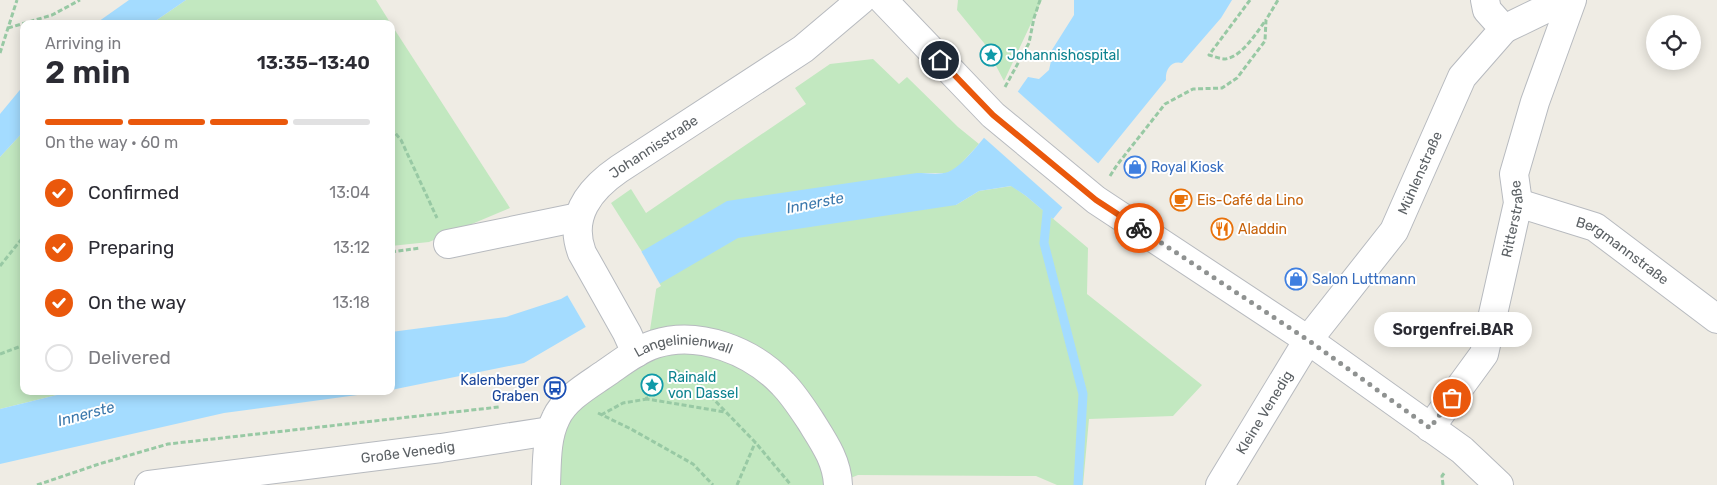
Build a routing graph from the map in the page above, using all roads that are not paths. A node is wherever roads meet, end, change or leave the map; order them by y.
1 (861, 0) edge
2 (883, 0) edge
3 (1485, 0) edge
4 (1564, 0) edge
5 (1572, 0) edge
6 (1504, 30) junction
7 (1518, 203) junction
8 (579, 217) junction
9 (448, 244) road end
10 (1717, 319) edge
11 (1308, 340) junction
12 (631, 343) junction
13 (1430, 428) junction
14 (550, 431) junction
15 (150, 485) edge
16 (546, 485) edge
17 (838, 485) edge
18 (1220, 485) edge
19 (1499, 485) edge

1 - 8 street, Johannisstraße
2 - 11 street
3 - 6 street
4 - 6 street
5 - 7 street, Ritterstraße
6 - 11 street, Mühlenstraße
7 - 10 street, Bergmannstraße
7 - 13 street, Ritterstraße
8 - 9 street
8 - 12 street, Johannisstraße
11 - 13 street
11 - 18 street, Kleine Venedig
12 - 14 street
12 - 17 street, Langelinienwall
13 - 19 street
14 - 15 street, Große Venedig
14 - 16 street

